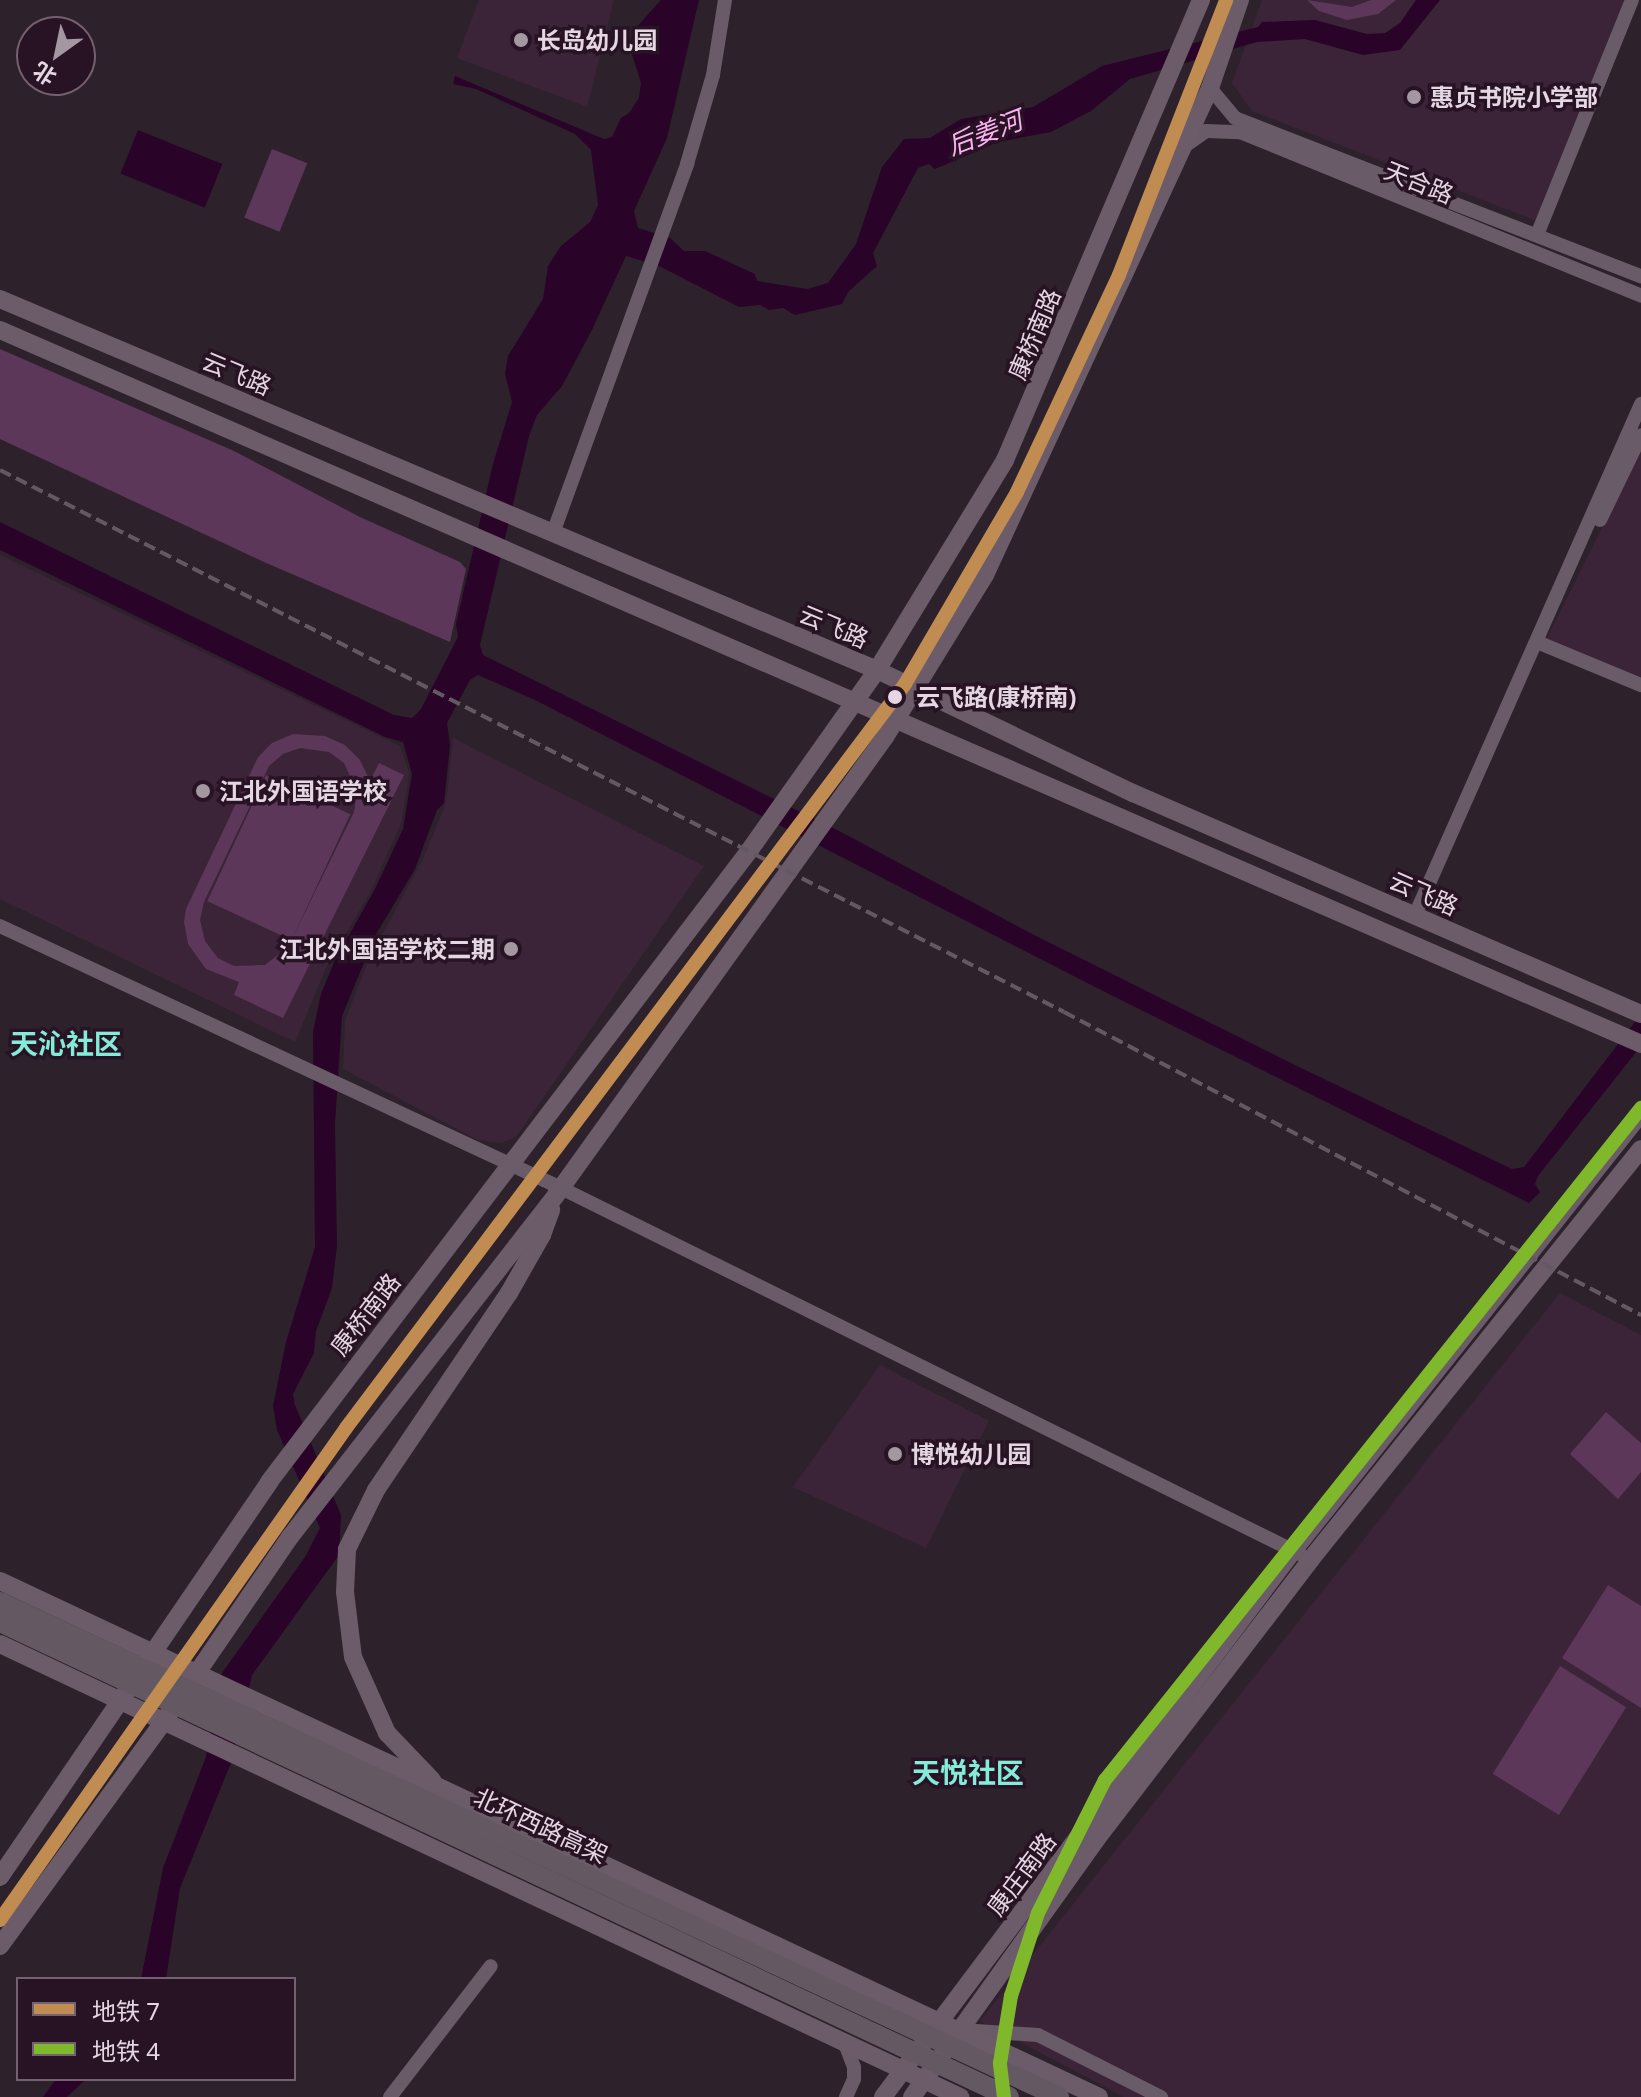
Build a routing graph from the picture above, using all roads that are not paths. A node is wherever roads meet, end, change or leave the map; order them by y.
1 (725, 0) edge
2 (1240, 0) edge
3 (1632, 0) edge
4 (1198, 6) edge
5 (1210, 87) junction
6 (1182, 148) junction
7 (1537, 235) junction
8 (1641, 276) edge
9 (1641, 296) edge
10 (0, 299) edge
11 (0, 330) edge
12 (1641, 404) edge
13 (1641, 435) edge
14 (546, 530) junction
15 (1552, 609) junction
16 (1537, 642) junction
17 (877, 670) junction
18 (1641, 685) edge
19 (915, 687) junction
20 (854, 703) junction
21 (895, 721) junction
22 (1415, 915) junction
23 (0, 926) edge
24 (1638, 1013) edge
25 (1630, 1039) edge
26 (1641, 1113) edge
27 (1641, 1149) edge
28 (508, 1166) junction
29 (558, 1192) junction
30 (1293, 1551) junction
31 (1311, 1559) junction
32 (0, 1581) edge
33 (0, 1602) edge
34 (0, 1622) edge
35 (0, 1644) edge
36 (152, 1653) junction
37 (203, 1677) junction
38 (122, 1701) junction
39 (164, 1721) junction
40 (440, 1788) junction
41 (0, 1877) edge
42 (0, 1946) edge
43 (491, 1966) dead end
44 (941, 2020) junction
45 (960, 2030) junction
46 (844, 2041) junction
47 (905, 2069) junction
48 (925, 2088) edge
49 (390, 2097) edge
50 (846, 2097) edge
51 (883, 2097) edge
52 (912, 2097) edge
53 (960, 2097) edge
54 (1009, 2097) edge
55 (1059, 2097) edge
56 (1099, 2097) edge
57 (1161, 2097) edge

1 - 14 street
2 - 5 main road
3 - 7 street
4 - 17 main road, 康桥南路
5 - 6 main road
5 - 7 street, 天合路
6 - 9 street, 天合路
6 - 19 main road
7 - 8 street, 天合路
10 - 14 main road, 云飞路
11 - 20 main road
12 - 15 street
13 - 15 street
14 - 17 main road, 云飞路
15 - 16 street
16 - 18 street
16 - 22 street
17 - 19 main road, 云飞路
17 - 20 main road, 康桥南路
19 - 21 main road
19 - 22 main road, 云飞路
20 - 21 main road
20 - 28 main road, 康桥南路
21 - 25 main road
21 - 29 main road
22 - 24 main road, 云飞路
23 - 28 street
26 - 30 main road, 康庄南路
27 - 31 main road, 康庄南路
28 - 29 street
28 - 36 main road, 康桥南路
29 - 30 street
29 - 37 main road
29 - 40 main road
30 - 31 street
30 - 44 main road, 康庄南路
31 - 45 main road, 康庄南路
32 - 36 main road
33 - 55 highway, 北环西路高架, bridge
34 - 54 highway, 北环西路高架, bridge
35 - 38 main road
36 - 37 main road
36 - 38 main road, 康桥南路
37 - 39 main road
37 - 40 main road
38 - 39 main road
38 - 41 main road, 康桥南路
39 - 42 main road
39 - 46 main road
40 - 44 main road
43 - 49 street
44 - 45 main road
44 - 47 main road, 康庄南路
45 - 48 main road, 康庄南路
45 - 56 main road
45 - 57 street
46 - 47 main road
46 - 50 street
47 - 48 main road
47 - 51 main road, 康庄南路
48 - 52 main road, 康庄南路
48 - 53 main road

